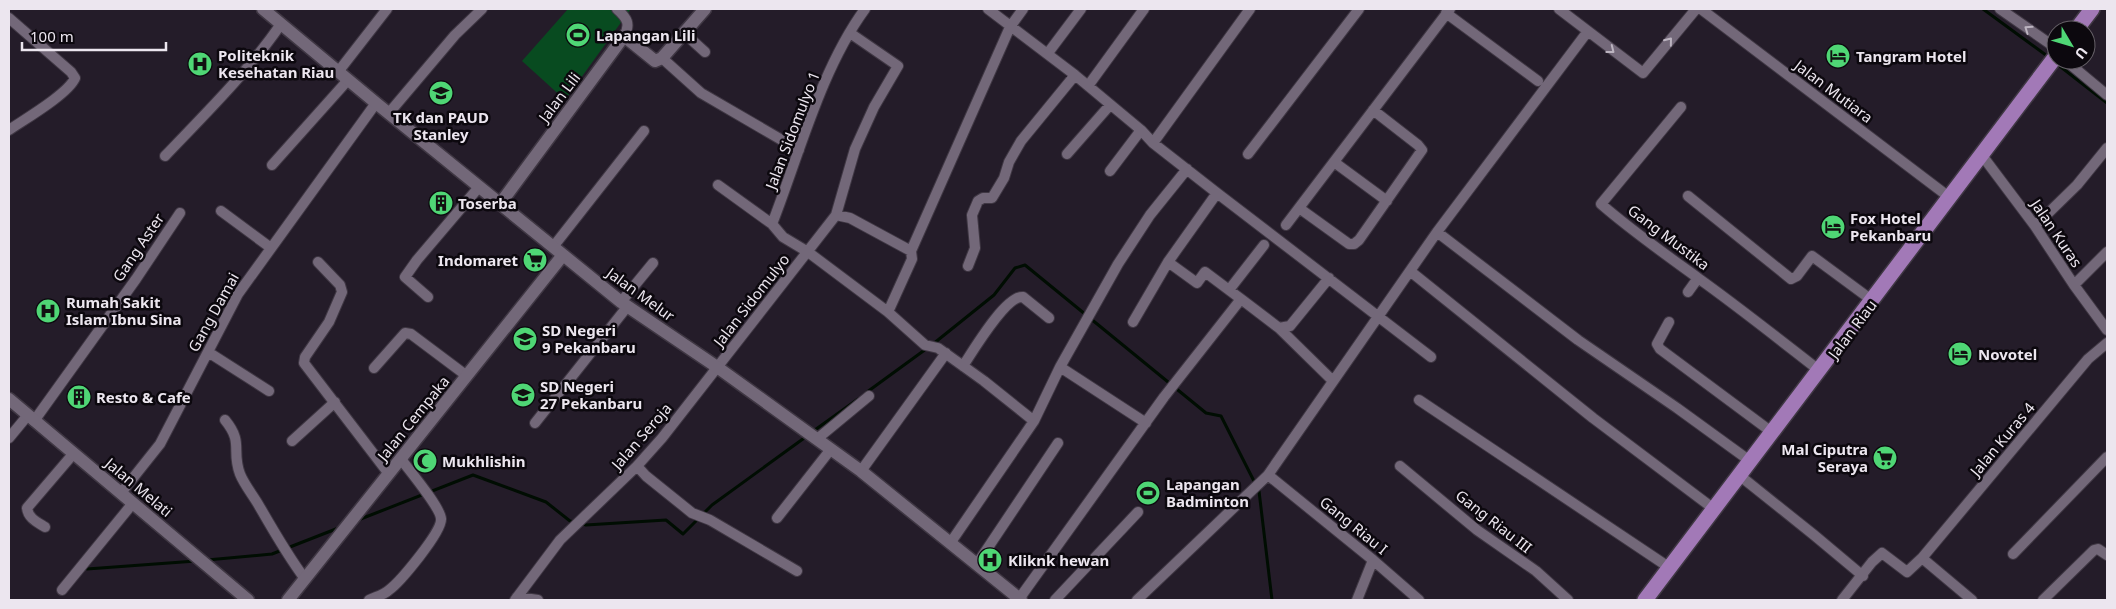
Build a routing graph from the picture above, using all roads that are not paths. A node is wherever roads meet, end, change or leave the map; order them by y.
1 (263, 9) edge
2 (387, 9) edge
3 (482, 9) edge
4 (617, 9) edge
5 (705, 9) edge
6 (865, 9) edge
7 (988, 9) edge
8 (1023, 9) edge
9 (1081, 9) edge
10 (1144, 9) edge
11 (1250, 9) edge
12 (1359, 9) edge
13 (1559, 9) edge
14 (1696, 9) edge
15 (1701, 9) edge
16 (2000, 9) edge
17 (2092, 9) edge
18 (1448, 11) edge
19 (9, 18) edge
20 (2084, 20) edge
21 (281, 24) junction
22 (1010, 27) junction
23 (1588, 31) junction
24 (684, 33) junction
25 (850, 33) junction
26 (624, 36) junction
27 (2046, 41) edge
28 (704, 52) dead end
29 (1048, 53) junction
30 (662, 58) junction
31 (2046, 69) edge
32 (2077, 70) edge
33 (1075, 75) junction
34 (343, 76) junction
35 (1538, 81) dead end
36 (1088, 86) junction
37 (2107, 95) edge
38 (376, 103) junction
39 (1110, 105) junction
40 (1681, 107) dead end
41 (1373, 110) junction
42 (389, 113) junction
43 (9, 130) edge
44 (644, 130) dead end
45 (1141, 130) junction
46 (1153, 143) junction
47 (2107, 148) edge
48 (799, 150) junction
49 (1067, 154) dead end
50 (1248, 154) dead end
51 (1981, 154) junction
52 (165, 156) dead end
53 (1334, 162) junction
54 (272, 166) dead end
55 (1186, 169) junction
56 (1110, 171) dead end
57 (718, 185) dead end
58 (479, 187) junction
59 (1217, 193) junction
60 (1688, 196) dead end
61 (1949, 197) junction
62 (1387, 200) junction
63 (500, 204) junction
64 (1299, 208) junction
65 (221, 211) dead end
66 (180, 214) dead end
67 (836, 215) junction
68 (772, 224) junction
69 (1286, 225) dead end
70 (2035, 226) junction
71 (1437, 232) junction
72 (1264, 245) dead end
73 (272, 248) junction
74 (558, 251) junction
75 (911, 251) junction
76 (808, 252) junction
77 (2107, 252) edge
78 (318, 262) dead end
79 (1168, 262) junction
80 (653, 263) dead end
81 (968, 266) dead end
82 (1410, 271) junction
83 (1329, 278) junction
84 (1698, 278) junction
85 (2074, 285) junction
86 (1229, 290) junction
87 (1688, 292) dead end
88 (428, 296) dead end
89 (1241, 299) junction
90 (1873, 301) junction
91 (624, 305) junction
92 (888, 312) junction
93 (1378, 316) junction
94 (1049, 318) dead end
95 (1134, 322) dead end
96 (1669, 322) dead end
97 (1279, 328) junction
98 (2107, 330) edge
99 (2107, 343) edge
100 (942, 351) junction
101 (208, 352) junction
102 (1431, 357) dead end
103 (963, 366) junction
104 (718, 367) junction
105 (1060, 367) junction
106 (374, 368) dead end
107 (1820, 371) junction
108 (466, 376) junction
109 (1333, 381) junction
110 (268, 391) dead end
111 (869, 396) dead end
112 (9, 399) edge
113 (1419, 400) dead end
114 (335, 402) junction
115 (31, 418) junction
116 (225, 420) dead end
117 (1034, 421) junction
118 (535, 423) dead end
119 (1146, 423) junction
120 (1772, 433) junction
121 (811, 435) junction
122 (9, 438) edge
123 (292, 441) dead end
124 (1058, 443) dead end
125 (831, 449) junction
126 (74, 453) junction
127 (2107, 457) edge
128 (401, 459) junction
129 (1750, 461) junction
130 (637, 466) junction
131 (1400, 466) dead end
132 (861, 470) junction
133 (389, 474) junction
134 (1739, 475) junction
135 (1265, 479) junction
136 (121, 493) junction
137 (134, 503) junction
138 (1714, 508) junction
139 (1138, 512) dead end
140 (777, 518) dead end
141 (45, 527) dead end
142 (951, 542) junction
143 (2013, 554) dead end
144 (2107, 555) edge
145 (1922, 558) junction
146 (1373, 560) junction
147 (977, 564) junction
148 (1670, 568) junction
149 (797, 571) dead end
150 (1863, 576) junction
151 (305, 578) junction
152 (62, 590) dead end
153 (1013, 598) edge
154 (516, 599) edge
155 (248, 600) edge
156 (288, 600) edge
157 (369, 600) edge
158 (538, 600) edge
159 (1055, 600) edge
160 (1137, 600) edge
161 (1357, 600) edge
162 (1419, 600) edge
163 (1568, 600) edge
164 (1646, 600) edge
165 (1842, 600) edge
166 (1972, 600) edge
167 (2043, 600) edge

1 - 21 street, Jalan Melur
2 - 34 street
3 - 42 street
4 - 26 street
5 - 24 street
6 - 25 street, Jalan Sidomulyo 1
7 - 22 street
8 - 22 street
9 - 29 street
10 - 36 street
11 - 46 street
12 - 50 street
13 - 23 street
23 -> 14 street
15 - 61 street, Jalan Mutiara
27 -> 16 street
17 - 20 main road
18 - 35 street
18 - 41 street
19 - 43 street
21 - 34 street, Jalan Melur
21 - 52 street
22 - 29 street
22 - 75 street
23 - 71 street
24 - 28 street
24 - 30 street
25 - 48 street, Jalan Sidomulyo 1
25 - 67 street
26 - 30 street
26 - 63 street, Jalan Lili
29 - 33 street
30 - 48 street
31 - 51 main road, Jalan Riau
32 - 37 street
33 - 36 street
33 - 81 street
34 - 38 street, Jalan Melur
34 - 54 street
36 - 39 street
38 - 42 street, Jalan Melur
38 - 73 street, Gang Damai
39 - 45 street
39 - 49 street
40 - 84 street, Gang Mustika
41 - 53 street
41 - 62 street
42 - 58 street, Jalan Melur
44 - 74 street
45 - 46 street
45 - 56 street
46 - 55 street
47 - 70 street
48 - 68 street, Jalan Sidomulyo 1
51 - 61 main road, Jalan Riau
51 - 70 street, Jalan Kuras
53 - 62 street
53 - 64 street
55 - 59 street
55 - 105 street
57 - 68 street
58 - 63 street, Jalan Melur
58 - 88 street
59 - 79 street
59 - 83 street
60 - 90 street
61 - 90 main road, Jalan Riau
62 - 64 street
63 - 74 street, Jalan Melur
64 - 69 street
65 - 73 street
66 - 115 street, Gang Aster
67 - 75 street
67 - 76 street, Jalan Sidomulyo
68 - 76 street
70 - 85 street, Jalan Kuras
71 - 82 street
71 - 129 street
72 - 86 street
73 - 101 street, Gang Damai
74 - 91 street, Jalan Melur
74 - 108 street, Jalan Cempaka
75 - 92 street
76 - 92 street
76 - 104 street, Jalan Sidomulyo
77 - 85 street
78 - 114 street
79 - 86 street
79 - 95 street
80 - 91 street
82 - 93 street
82 - 138 street
83 - 93 street
83 - 97 street
84 - 87 street
84 - 107 street, Gang Mustika
85 - 98 street, Jalan Kuras
86 - 89 street
89 - 97 street
89 - 119 street
90 - 107 main road, Jalan Riau
91 - 104 street, Jalan Melur
91 - 118 street
92 - 100 street
93 - 102 street
93 - 109 street
94 - 103 street
96 - 120 street
97 - 109 street
99 - 145 street, Jalan Kuras 4
100 - 103 street
100 - 132 street
101 - 110 street
101 - 136 street, Gang Damai
103 - 117 street
104 - 121 street, Jalan Melur
104 - 130 street, Jalan Seroja
105 - 117 street
105 - 119 street
106 - 108 street
107 - 120 main road, Jalan Riau
108 - 128 street, Jalan Cempaka
109 - 135 street
111 - 121 street
112 - 115 street, Jalan Melati
113 - 148 street
114 - 123 street
114 - 133 street
115 - 122 street, Gang Aster
115 - 126 street, Jalan Melati
116 - 151 street
117 - 142 street
119 - 153 street
120 - 129 main road, Jalan Riau
121 - 125 street, Jalan Melur
124 - 147 street
125 - 132 street, Jalan Melur
125 - 140 street
126 - 136 street, Jalan Melati
126 - 141 street
127 - 143 street
128 - 133 street, Jalan Cempaka
128 - 157 street
129 - 134 main road, Jalan Riau
130 - 149 street
130 - 154 street, Jalan Seroja
131 - 163 street, Gang Riau III
132 - 142 street, Jalan Melur
133 - 151 street, Jalan Cempaka
134 - 138 main road, Jalan Riau
134 - 150 street
135 - 146 street, Gang Riau I
135 - 160 street
136 - 137 street, Jalan Melati
137 - 152 street
137 - 155 street, Jalan Melati
138 - 148 main road, Jalan Riau
139 - 159 street
142 - 147 street, Jalan Melur
144 - 167 street
145 - 150 street, Jalan Kuras 4
145 - 166 street
146 - 161 street
146 - 162 street, Gang Riau I
147 - 153 street, Jalan Melur
148 - 164 main road, Jalan Riau
150 - 165 street
151 - 156 street, Jalan Cempaka
154 - 158 street

